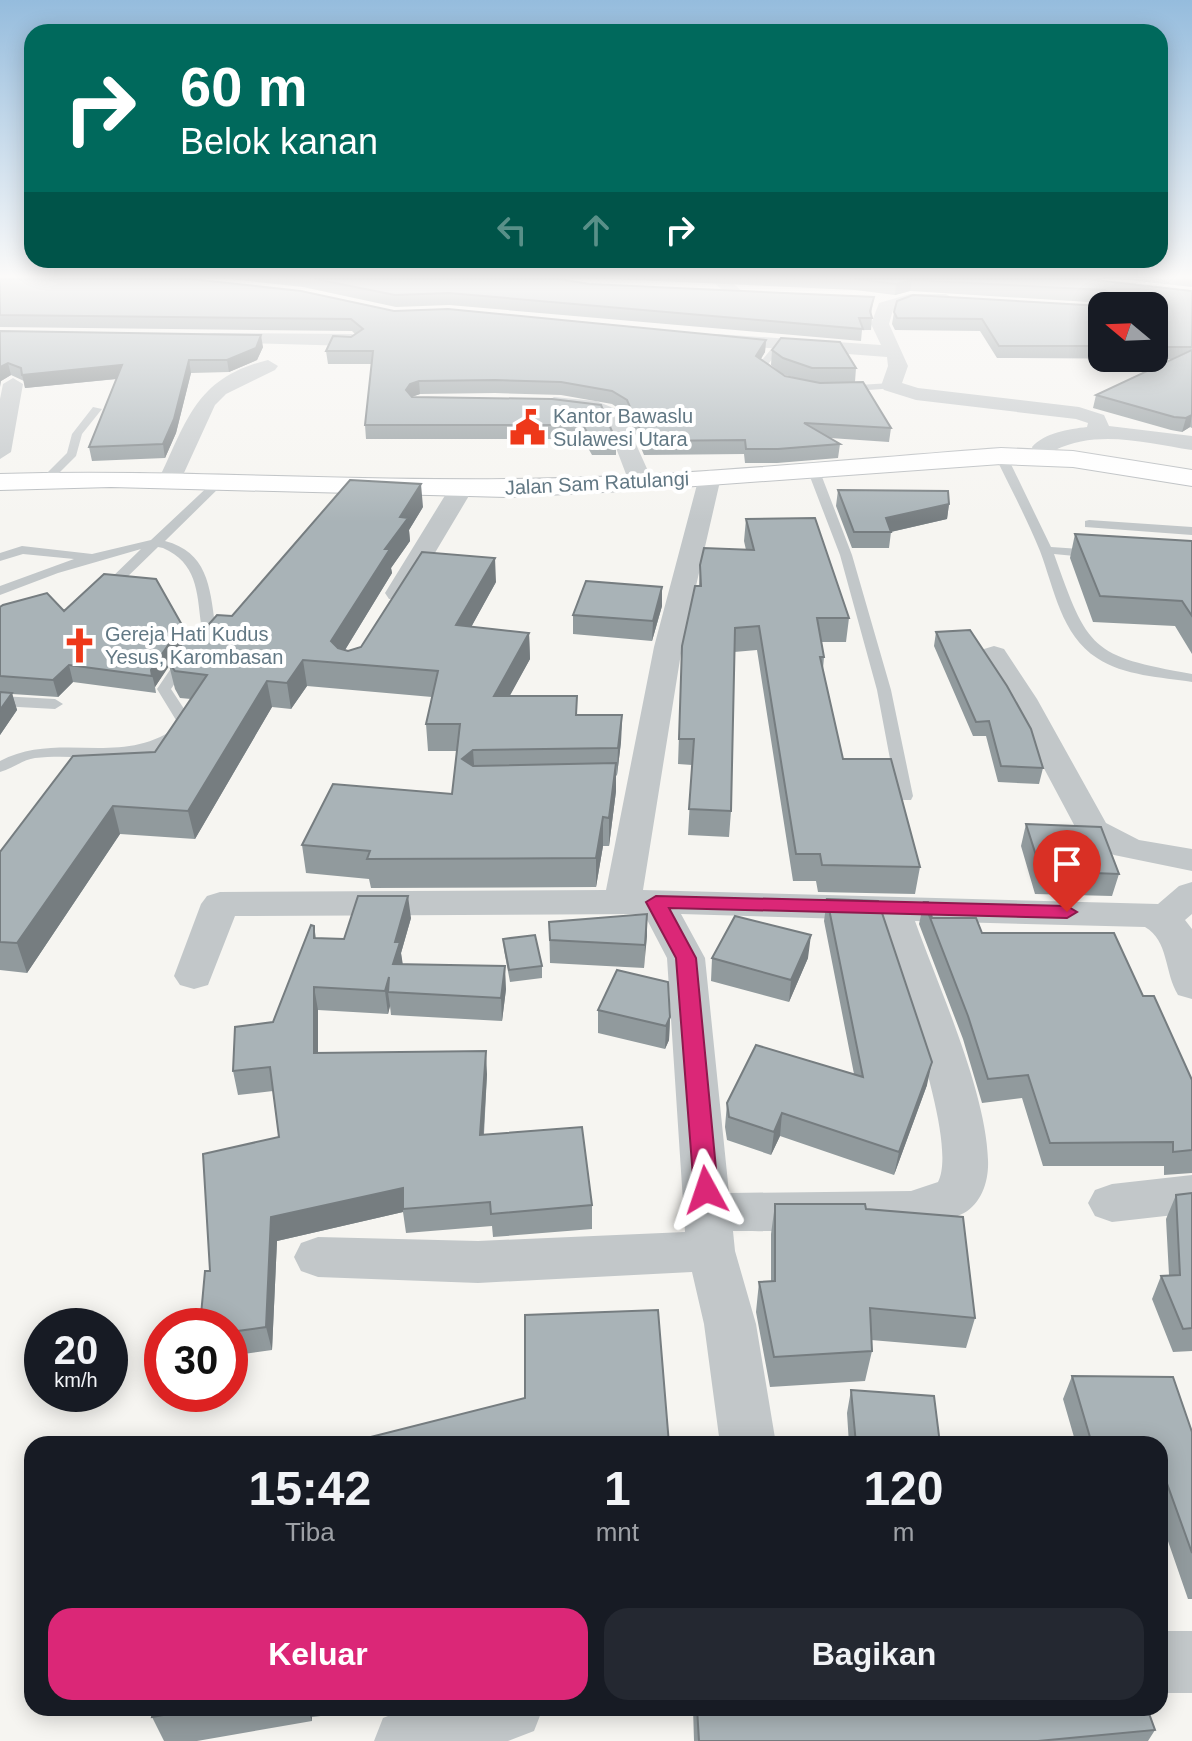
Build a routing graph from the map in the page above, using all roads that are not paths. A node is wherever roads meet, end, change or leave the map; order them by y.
1 (766, 360) edge
2 (896, 360) edge
3 (268, 366) dead end
4 (13, 384) edge
5 (784, 386) edge
6 (891, 386) junction
7 (827, 389) edge
8 (529, 403) edge
9 (97, 409) dead end
10 (1096, 430) junction
11 (1192, 443) edge
12 (0, 452) edge
13 (1001, 456) junction
14 (1046, 456) junction
15 (813, 469) junction
16 (710, 477) junction
17 (1192, 478) edge
18 (46, 480) junction
19 (170, 481) junction
20 (0, 482) edge
21 (219, 482) junction
22 (641, 482) junction
23 (461, 489) junction
24 (1089, 524) dead end
25 (1192, 531) edge
26 (156, 542) junction
27 (1046, 550) junction
28 (1109, 555) edge
29 (0, 557) edge
30 (98, 558) junction
31 (114, 582) edge
32 (0, 591) edge
33 (384, 615) edge
34 (994, 655) dead end
35 (1192, 678) edge
36 (0, 701) edge
37 (55, 704) dead end
38 (0, 767) edge
39 (905, 796) edge
40 (1192, 860) edge
41 (1192, 894) edge
42 (639, 903) junction
43 (892, 909) junction
44 (1164, 919) junction
45 (194, 976) dead end
46 (1192, 985) edge
47 (1192, 1194) edge
48 (1112, 1203) dead end
49 (709, 1232) junction
50 (318, 1257) dead end
51 (747, 1436) edge
52 (1168, 1662) edge
53 (1192, 1662) edge
54 (486, 1716) edge
55 (406, 1741) edge

1 - 5 lane
2 - 6 street
3 - 19 street
4 - 12 street
6 - 7 lane
6 - 10 street
8 - 22 street
9 - 18 lane
10 - 11 street
10 - 14 street
13 - 14 highway, Jalan Sam Ratulangi
13 - 15 highway, Jalan Sam Ratulangi
13 - 27 lane
14 - 17 highway, Jalan Sam Ratulangi
15 - 16 highway, Jalan Sam Ratulangi
15 - 39 lane
16 - 22 highway, Jalan Sam Ratulangi
16 - 42 street
18 - 19 highway, Jalan Sam Ratulangi
18 - 20 highway, Jalan Sam Ratulangi
19 - 21 highway, Jalan Sam Ratulangi
21 - 23 highway, Jalan Sam Ratulangi
21 - 26 lane
22 - 23 highway, Jalan Sam Ratulangi
23 - 33 street
24 - 25 lane
26 - 30 lane
26 - 31 lane
26 - 38 lane
27 - 28 lane
27 - 35 lane
29 - 30 lane
30 - 32 lane
34 - 40 street
36 - 37 lane
41 - 44 street
42 - 43 street
42 - 45 street
42 - 49 street
43 - 44 street
43 - 49 street
44 - 46 street
47 - 48 street
49 - 50 street
49 - 51 street
52 - 53 street
54 - 55 street

